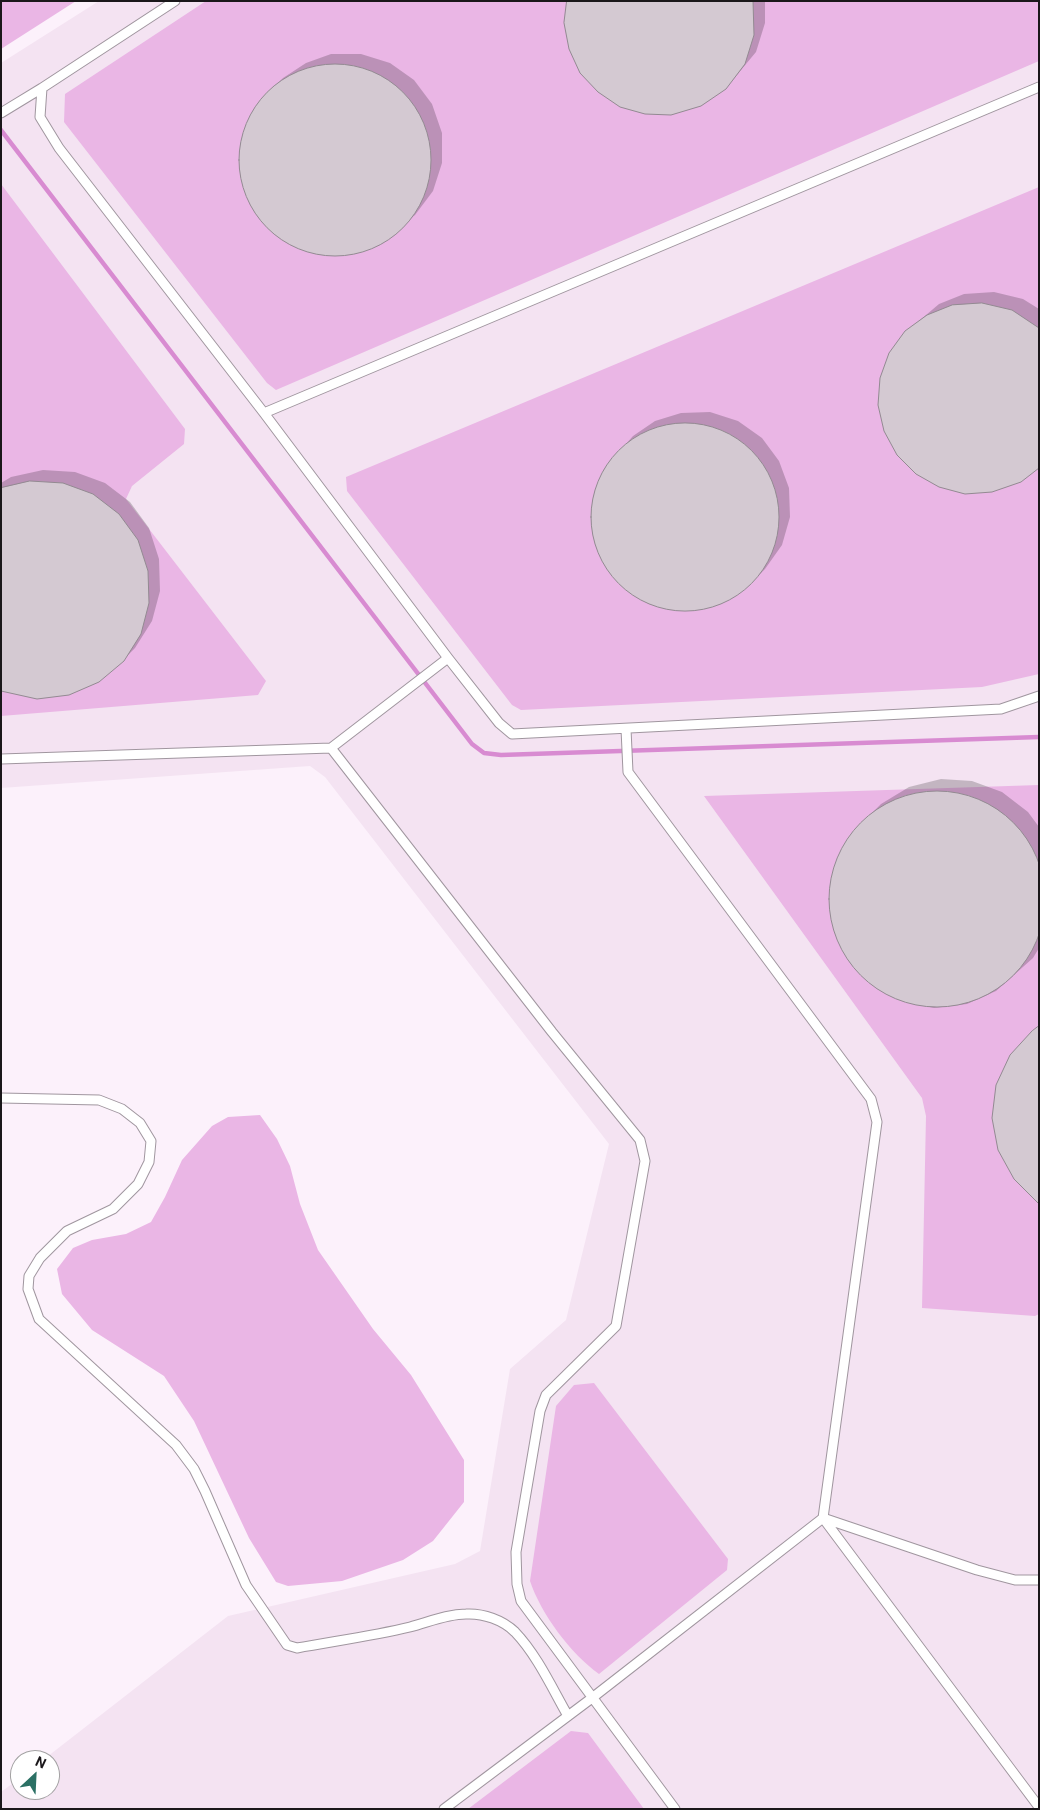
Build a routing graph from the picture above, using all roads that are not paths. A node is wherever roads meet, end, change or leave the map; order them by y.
1 (175, 1) edge
2 (1039, 87) edge
3 (42, 88) junction
4 (1, 113) edge
5 (264, 413) junction
6 (448, 658) junction
7 (1039, 696) edge
8 (626, 730) junction
9 (331, 748) junction
10 (1, 759) edge
11 (1, 1098) edge
12 (823, 1518) junction
13 (1039, 1580) edge
14 (592, 1698) junction
15 (568, 1716) junction
16 (1039, 1807) edge
17 (444, 1809) edge
18 (675, 1809) edge

1 - 3 lane
2 - 5 lane
3 - 4 lane
3 - 5 lane
5 - 6 lane
6 - 8 lane
6 - 9 lane
7 - 8 lane
8 - 12 lane
9 - 10 lane
9 - 14 lane
11 - 15 lane
12 - 13 lane
12 - 14 lane
12 - 16 lane
14 - 15 lane
14 - 18 lane
15 - 17 lane

